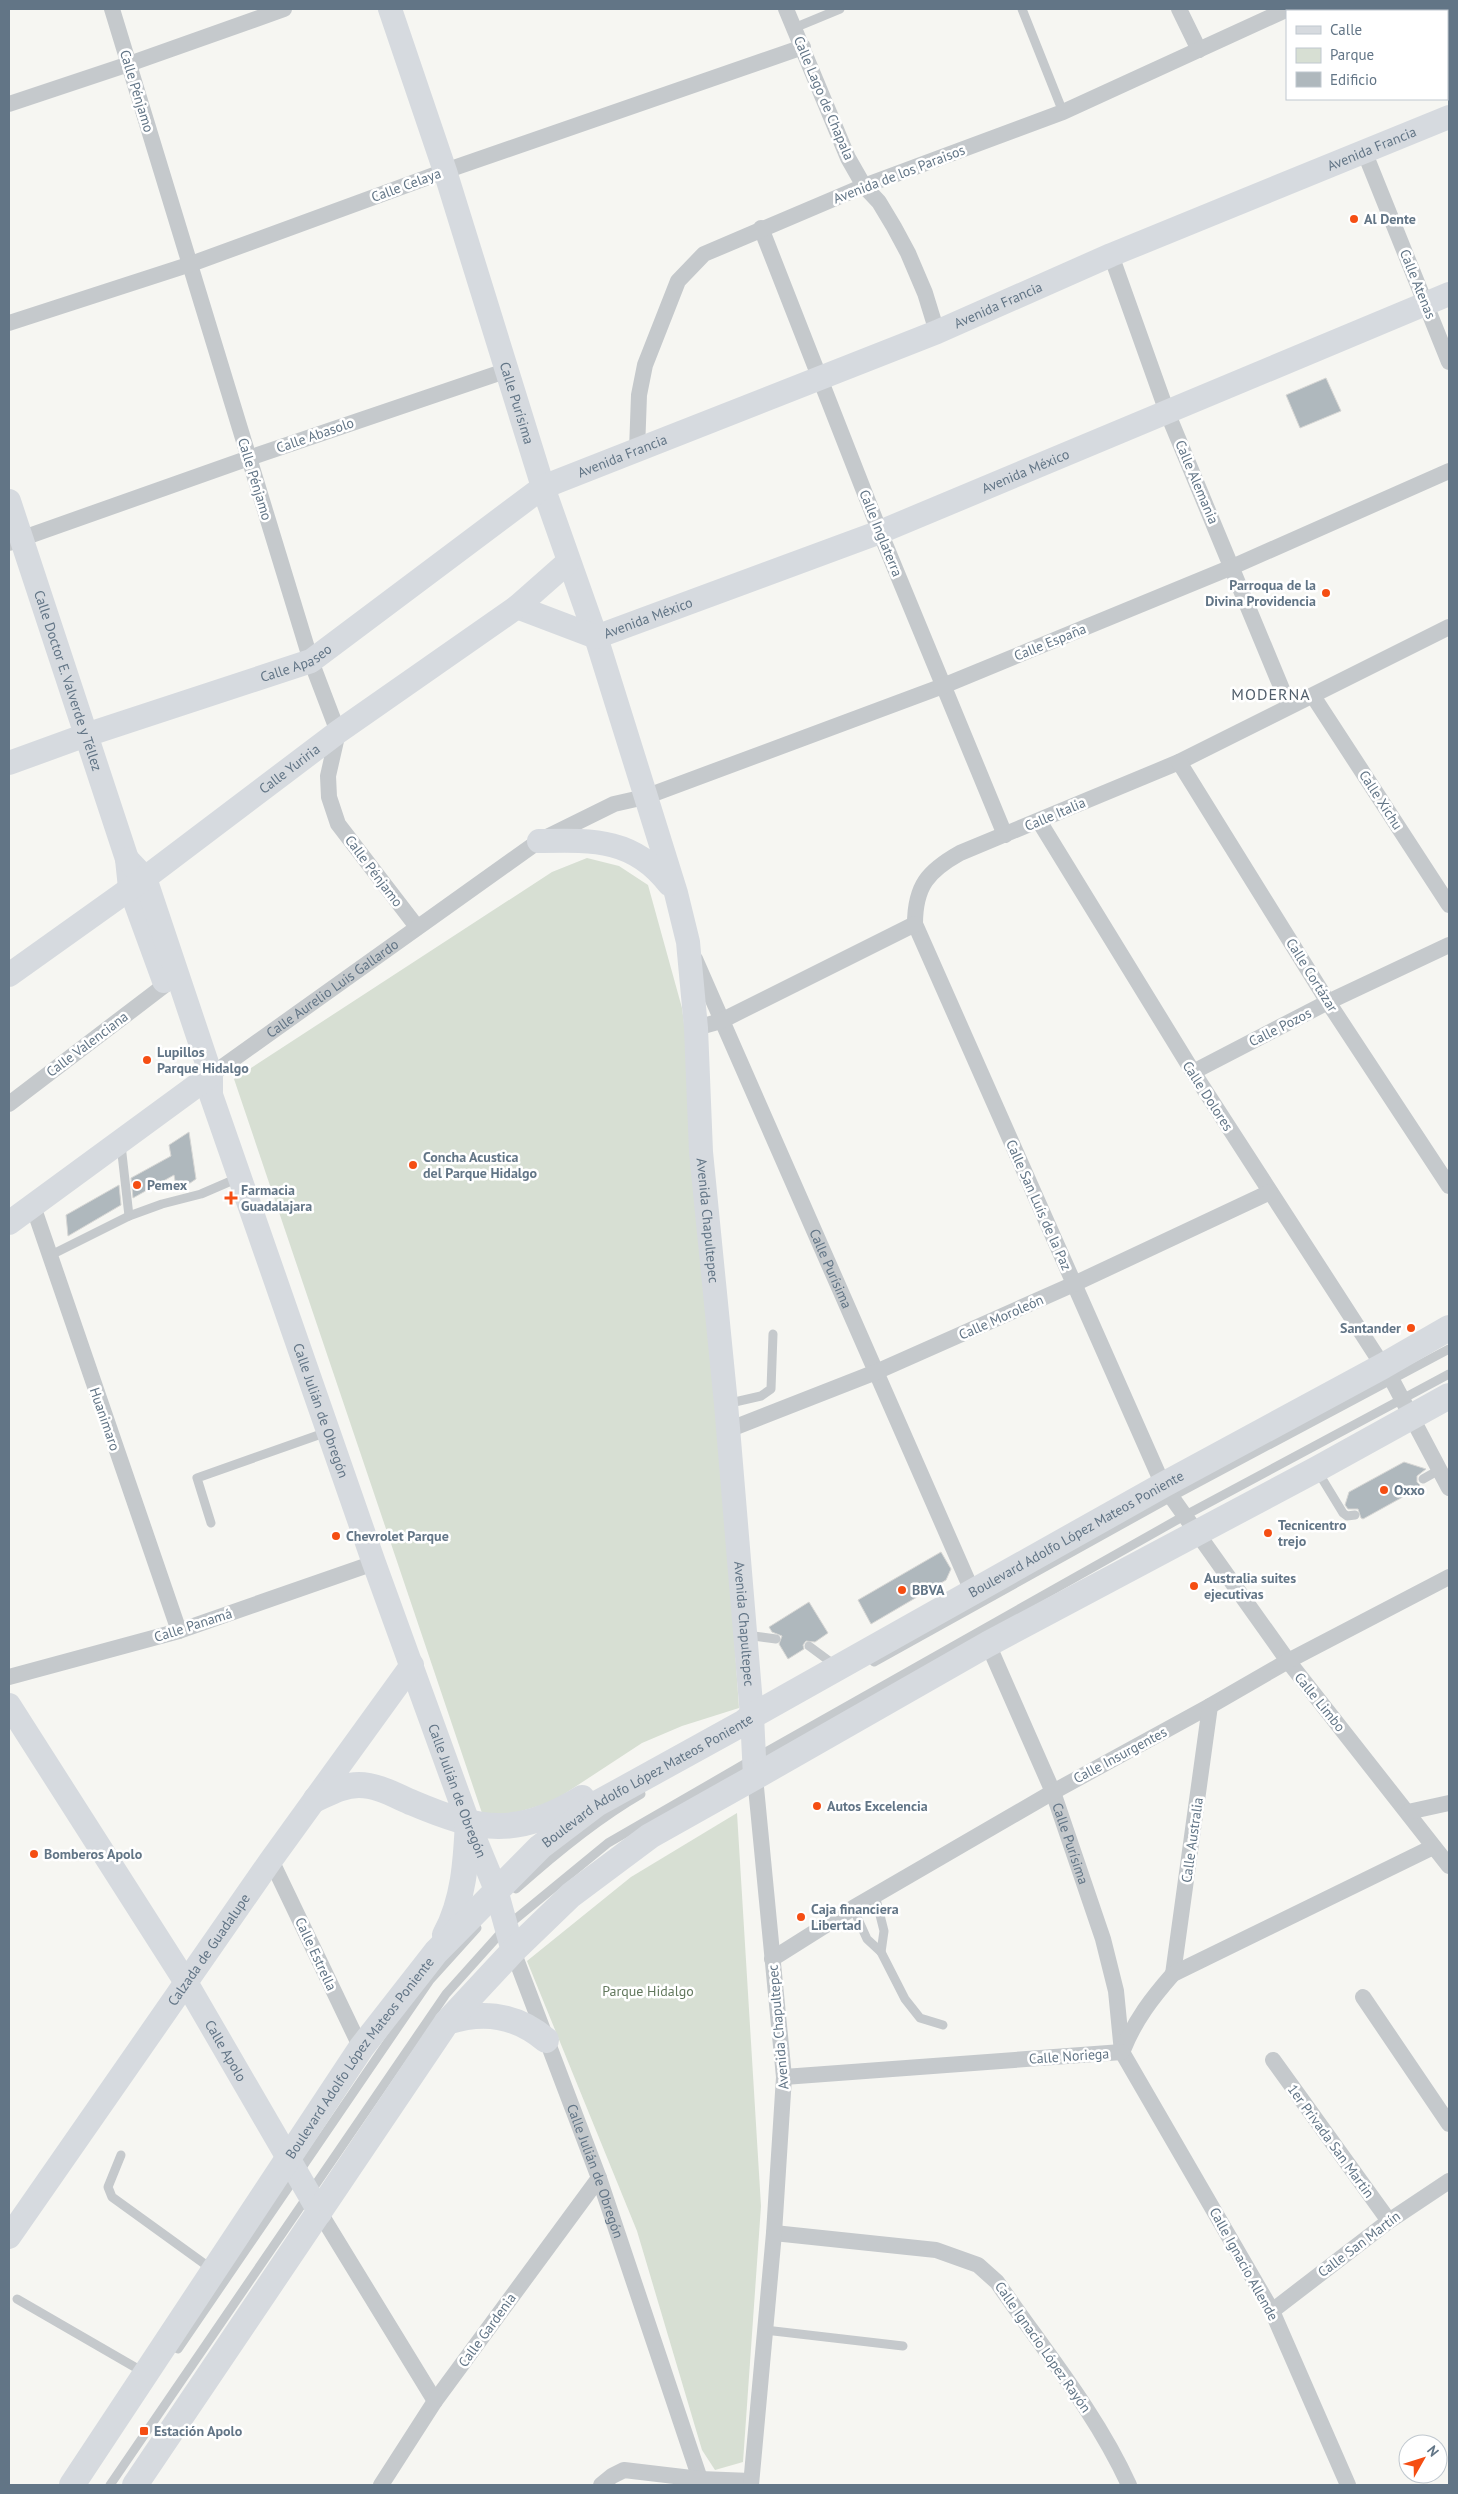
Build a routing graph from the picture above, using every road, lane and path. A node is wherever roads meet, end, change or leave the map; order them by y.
1 (112, 9) edge
2 (284, 9) edge
3 (390, 9) edge
4 (786, 9) edge
5 (840, 9) edge
6 (1022, 9) edge
7 (1179, 9) edge
8 (1288, 9) edge
9 (794, 28) junction
10 (803, 47) junction
11 (1199, 50) junction
12 (129, 64) junction
13 (9, 104) edge
14 (1064, 112) junction
15 (1449, 117) edge
16 (1364, 151) junction
17 (445, 171) junction
18 (864, 186) junction
19 (761, 228) junction
20 (1111, 255) junction
21 (190, 264) junction
22 (1449, 294) edge
23 (1425, 304) junction
24 (9, 323) edge
25 (937, 332) junction
26 (1449, 362) edge
27 (508, 370) junction
28 (819, 379) junction
29 (1168, 412) junction
30 (637, 450) junction
31 (249, 458) junction
32 (1449, 471) edge
33 (543, 488) junction
34 (9, 501) edge
35 (880, 532) junction
36 (15, 541) edge
37 (568, 562) junction
38 (1232, 567) junction
39 (517, 608) junction
40 (1449, 627) edge
41 (596, 637) junction
42 (311, 661) junction
43 (943, 686) junction
44 (1313, 696) junction
45 (1289, 706) junction
46 (338, 732) junction
47 (86, 735) junction
48 (1179, 762) junction
49 (9, 764) edge
50 (645, 797) junction
51 (1039, 821) junction
52 (1006, 835) junction
53 (539, 841) junction
54 (137, 884) junction
55 (676, 893) junction
56 (1449, 905) edge
57 (915, 924) junction
58 (417, 927) junction
59 (688, 942) junction
60 (1449, 945) edge
61 (9, 974) edge
62 (165, 984) junction
63 (1328, 1002) junction
64 (721, 1020) junction
65 (696, 1028) junction
66 (1193, 1072) junction
67 (206, 1085) junction
68 (9, 1104) edge
69 (121, 1142) junction
70 (240, 1177) junction
71 (1449, 1186) edge
72 (1270, 1192) junction
73 (32, 1206) junction
74 (129, 1216) junction
75 (9, 1223) edge
76 (49, 1256) junction
77 (1074, 1284) junction
78 (1449, 1328) edge
79 (773, 1334) dead end
80 (1449, 1349) edge
81 (876, 1372) junction
82 (1388, 1373) junction
83 (1449, 1374) edge
84 (1449, 1396) edge
85 (726, 1404) junction
86 (1407, 1409) junction
87 (728, 1430) junction
88 (329, 1432) junction
89 (1317, 1470) junction
90 (1439, 1470) junction
91 (1422, 1479) dead end
92 (1449, 1488) edge
93 (1167, 1491) junction
94 (1355, 1515) dead end
95 (211, 1523) dead end
96 (1190, 1524) junction
97 (374, 1563) junction
98 (1449, 1578) edge
99 (973, 1593) junction
100 (179, 1631) junction
101 (745, 1635) junction
102 (776, 1639) dead end
103 (988, 1644) junction
104 (809, 1646) dead end
105 (1288, 1661) junction
106 (412, 1665) junction
107 (851, 1668) junction
108 (9, 1677) edge
109 (9, 1705) edge
110 (1210, 1706) junction
111 (751, 1725) junction
112 (755, 1767) junction
113 (646, 1791) dead end
114 (1053, 1792) junction
115 (316, 1799) junction
116 (1449, 1803) edge
117 (1408, 1812) junction
118 (468, 1822) junction
119 (1433, 1847) junction
120 (271, 1860) junction
121 (1449, 1866) edge
122 (875, 1896) junction
123 (853, 1908) junction
124 (499, 1917) junction
125 (436, 1952) junction
126 (881, 1952) junction
127 (772, 1959) junction
128 (1173, 1974) junction
129 (187, 1984) junction
130 (1363, 1997) dead end
131 (447, 2022) junction
132 (943, 2025) dead end
133 (546, 2040) junction
134 (361, 2048) junction
135 (1122, 2052) junction
136 (1273, 2060) dead end
137 (784, 2077) junction
138 (1449, 2124) edge
139 (121, 2155) dead end
140 (292, 2166) junction
141 (599, 2178) junction
142 (1449, 2181) edge
143 (315, 2204) junction
144 (1389, 2221) junction
145 (774, 2233) junction
146 (9, 2237) edge
147 (214, 2271) junction
148 (18, 2299) dead end
149 (1272, 2311) junction
150 (765, 2330) junction
151 (903, 2346) dead end
152 (174, 2354) dead end
153 (146, 2374) junction
154 (435, 2401) junction
155 (702, 2482) edge
156 (751, 2483) edge
157 (72, 2485) edge
158 (110, 2485) edge
159 (135, 2485) edge
160 (381, 2485) edge
161 (601, 2485) edge
162 (1129, 2485) edge
163 (1348, 2485) edge

1 - 12 street, Calle Pénjamo
2 - 12 street
3 - 17 street, Calle Purísima
4 - 9 street, Calle Lago de Chapala
5 - 9 lane
6 - 14 lane
7 - 11 street
8 - 11 street, Avenida de los Paraisos
9 - 10 street, Calle Lago de Chapala
10 - 17 street, Calle Celaya
10 - 18 street, Calle Lago de Chapala
11 - 14 street, Avenida de los Paraisos
12 - 13 street
12 - 21 street, Calle Pénjamo
14 - 18 street, Avenida de los Paraisos
15 - 16 street, Avenida Francia
16 - 20 street, Avenida Francia
16 - 23 street, Calle Atenas
17 - 21 street, Calle Celaya
17 - 27 street, Calle Purísima
18 - 19 street, Avenida de los Paraisos
18 - 25 street, Calle Lago de Chapala
19 - 28 street, Calle Inglaterra
19 - 30 street, Avenida de los Paraisos
20 - 25 street, Avenida Francia
20 - 29 street, Calle Alemania
21 - 24 street, Calle Celaya
21 - 31 street, Calle Pénjamo
22 - 23 street, Avenida México
23 - 26 street, Calle Atenas
23 - 29 street, Avenida México
25 - 28 street, Avenida Francia
27 - 31 street, Calle Abasolo
27 - 33 street, Calle Purísima
28 - 30 street, Avenida Francia
28 - 35 street, Calle Inglaterra
29 - 35 street, Avenida México
29 - 38 street, Calle Alemania
30 - 33 street, Avenida Francia
31 - 36 street, Calle Abasolo
31 - 42 street, Calle Pénjamo
32 - 38 street, Calle España
33 - 37 street, Calle Purísima
33 - 42 street, Calle Apaseo
34 - 36 street, Calle Doctor E. Valverde y Téllez
35 - 41 street, Avenida México
35 - 43 street, Calle Inglaterra
36 - 47 street, Calle Doctor E. Valverde y Téllez
37 - 39 street, Calle Yuriria
37 - 41 street, Calle Purísima
38 - 43 street, Calle España
38 - 45 street, Calle Alemania
39 - 41 street
39 - 46 street, Calle Yuriria
40 - 44 street, Calle Italia
41 - 50 street, Calle Purísima
42 - 46 street, Calle Pénjamo
42 - 47 street, Calle Apaseo
43 - 50 street, Calle España
43 - 52 street, Calle Inglaterra
44 - 45 street, Calle Italia
44 - 56 street, Calle Xichu
45 - 48 street, Calle Italia
46 - 54 street, Calle Yuriria
46 - 58 street, Calle Pénjamo
47 - 49 street, Calle Apaseo
47 - 54 street, Calle Doctor E. Valverde y Téllez
48 - 51 street, Calle Italia
48 - 63 street, Calle Cortázar
50 - 53 street, Calle Aurelio Luis Gallardo
50 - 55 street, Avenida Chapultepec
51 - 52 street, Calle Italia
51 - 66 street, Calle Dolores
52 - 57 street, Calle Italia
53 - 55 street
53 - 58 street, Calle Aurelio Luis Gallardo
54 - 61 street, Calle Yuriria
54 - 62 street, Calle Doctor E. Valverde y Téllez
54 - 67 street, Calle Doctor E. Valverde y Téllez
55 - 59 street, Avenida Chapultepec
57 - 64 street
57 - 77 street, Calle San Luís de la Paz
58 - 67 street, Calle Aurelio Luis Gallardo
59 - 64 street, Calle Purísima
59 - 65 street, Avenida Chapultepec
60 - 63 street, Calle Pozos
62 - 67 street, Calle Doctor E. Valverde y Téllez
62 - 68 street, Calle Valenciana
63 - 66 street, Calle Pozos
63 - 71 street, Calle Cortázar
64 - 65 street
64 - 81 street, Calle Purísima
65 - 85 street, Avenida Chapultepec
66 - 72 street, Calle Dolores
67 - 69 street, Calle Aurelio Luis Gallardo
67 - 70 street, Calle Julián de Obregón
69 - 73 street, Calle Aurelio Luis Gallardo
69 - 74 lane
70 - 74 lane
70 - 88 street, Calle Julián de Obregón
72 - 77 street, Calle Moroleón
72 - 82 street, Calle Dolores
73 - 75 street, Calle Aurelio Luis Gallardo
73 - 76 street, Huanimaro
74 - 76 lane
76 - 100 street, Huanimaro
77 - 81 street, Calle Moroleón
77 - 93 street, Calle San Luís de la Paz
78 - 82 main road, Boulevard Adolfo López Mateos Poniente
79 - 85 lane
80 - 82 lane
81 - 87 street, Calle Moroleón
81 - 99 street, Calle Purísima
82 - 86 street, Calle Dolores
82 - 93 main road, Boulevard Adolfo López Mateos Poniente
83 - 86 lane
84 - 86 main road, Boulevard Adolfo López Mateos Poniente
85 - 87 street, Avenida Chapultepec
86 - 89 main road, Boulevard Adolfo López Mateos Poniente
86 - 90 street, Calle Dolores
86 - 96 lane
87 - 101 street, Avenida Chapultepec
88 - 95 lane
88 - 97 street, Calle Julián de Obregón
89 - 94 lane
89 - 96 main road, Boulevard Adolfo López Mateos Poniente
90 - 91 lane
90 - 92 street, Calle Dolores
93 - 96 street, Calle San Luís de la Paz
93 - 99 main road, Boulevard Adolfo López Mateos Poniente
93 - 107 lane
96 - 103 main road, Boulevard Adolfo López Mateos Poniente
96 - 105 street, Calle Limbo
96 - 112 lane
97 - 100 street, Calle Panamá
97 - 106 street, Calle Julián de Obregón
98 - 105 street, Calle Insurgentes
99 - 107 main road, Boulevard Adolfo López Mateos Poniente
100 - 108 street, Calle Panamá
101 - 102 lane
101 - 111 street, Avenida Chapultepec
103 - 112 main road, Boulevard Adolfo López Mateos Poniente
103 - 114 street, Calle Purísima
104 - 107 lane
105 - 110 street, Calle Insurgentes
105 - 117 street, Calle Limbo
106 - 115 street, Calzada de Guadalupe
106 - 118 street, Calle Julián de Obregón
107 - 111 main road, Boulevard Adolfo López Mateos Poniente
109 - 129 street, Calle Apolo
110 - 114 street, Calle Insurgentes
110 - 128 street, Calle Australia
111 - 112 street, Avenida Chapultepec
111 - 118 main road
111 - 124 main road, Boulevard Adolfo López Mateos Poniente
112 - 124 main road, Boulevard Adolfo López Mateos Poniente
112 - 127 street, Avenida Chapultepec
113 - 124 lane
114 - 122 street, Calle Insurgentes
114 - 135 street, Calle Purísima
115 - 118 main road
115 - 120 street, Calzada de Guadalupe
116 - 117 street
117 - 119 street, Calle Limbo
118 - 124 street, Calle Julián de Obregón
118 - 125 main road
119 - 121 street, Calle Limbo
119 - 128 street, Calle Noriega
120 - 129 street, Calzada de Guadalupe
120 - 134 street, Calle Estrella
122 - 123 street, Calle Insurgentes
122 - 126 lane
123 - 126 lane
123 - 127 street, Calle Insurgentes
124 - 125 main road, Boulevard Adolfo López Mateos Poniente
124 - 131 main road, Boulevard Adolfo López Mateos Poniente
124 - 133 street, Calle Julián de Obregón
124 - 140 lane
124 - 143 lane
125 - 134 main road, Boulevard Adolfo López Mateos Poniente
126 - 132 lane
127 - 137 street, Avenida Chapultepec
128 - 135 street, Calle Noriega
129 - 140 street, Calle Apolo
129 - 146 street, Calzada de Guadalupe
130 - 138 street
131 - 133 main road
131 - 143 main road, Boulevard Adolfo López Mateos Poniente
133 - 141 street, Calle Julián de Obregón
134 - 140 main road, Boulevard Adolfo López Mateos Poniente
135 - 137 street, Calle Noriega
135 - 149 street, Calle Ignacio Allende
136 - 144 street, 1er Privada San Martin
137 - 145 street, Avenida Chapultepec
139 - 147 lane
140 - 143 street, Calle Apolo
140 - 147 main road, Boulevard Adolfo López Mateos Poniente
140 - 152 lane
141 - 154 street, Calle Gardenia
141 - 155 street, Calle Julián de Obregón
142 - 144 street, Calle San Martín
143 - 154 street, Calle Apolo
143 - 158 lane
143 - 159 main road, Boulevard Adolfo López Mateos Poniente
144 - 149 street, Calle San Martín
145 - 150 street, Avenida Chapultepec
145 - 162 street, Calle Ignacio López Rayón
147 - 153 main road, Boulevard Adolfo López Mateos Poniente
148 - 153 lane
149 - 163 street, Calle Ignacio Allende
150 - 151 lane
150 - 156 street, Avenida Chapultepec
153 - 157 main road, Boulevard Adolfo López Mateos Poniente
154 - 160 street, Calle Gardenia
155 - 156 street
155 - 161 street

